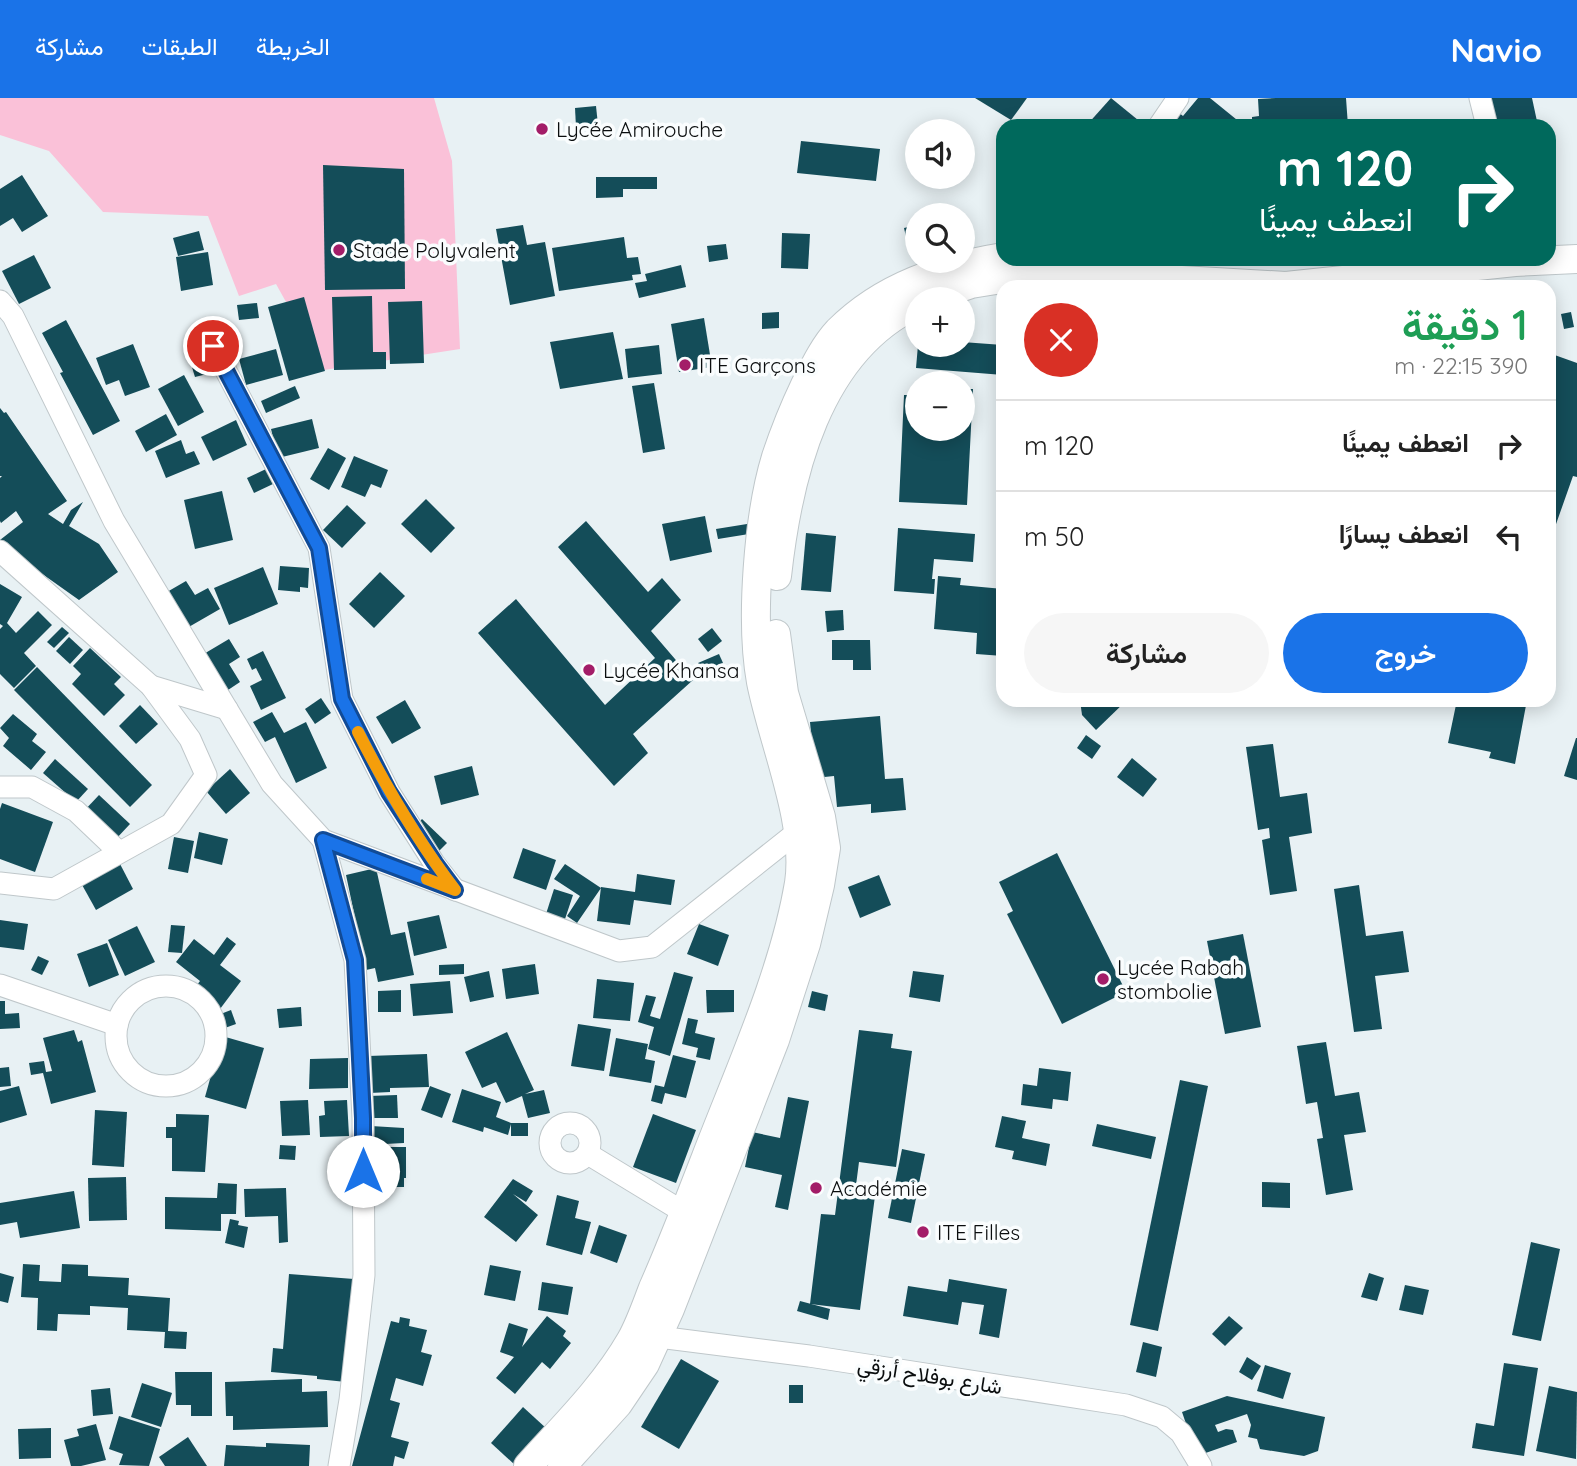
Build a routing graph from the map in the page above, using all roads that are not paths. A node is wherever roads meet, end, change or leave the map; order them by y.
1 (1178, 98) edge
2 (1480, 98) edge
3 (1164, 119) edge
4 (1485, 119) edge
5 (996, 258) edge
6 (1577, 259) edge
7 (1556, 260) edge
8 (1029, 266) edge
9 (1129, 266) edge
10 (1469, 266) edge
11 (1182, 280) edge
12 (1239, 280) edge
13 (1341, 280) edge
14 (962, 287) edge
15 (0, 301) edge
16 (905, 310) edge
17 (213, 346) dead end
18 (0, 551) edge
19 (151, 686) junction
20 (227, 709) junction
21 (0, 787) edge
22 (809, 823) junction
23 (323, 840) junction
24 (119, 852) junction
25 (0, 883) edge
26 (455, 890) junction
27 (0, 985) edge
28 (117, 1025) junction
29 (588, 1154) dead end
30 (685, 1213) junction
31 (646, 1335) junction
32 (339, 1466) edge
33 (528, 1466) edge
34 (562, 1466) edge
35 (1201, 1466) edge

1 - 3 street
2 - 4 street
5 - 22 main road
6 - 7 main road
8 - 11 main road
8 - 14 main road
9 - 12 main road
10 - 13 main road
15 - 20 street
16 - 22 main road
17 - 26 street
18 - 19 street
19 - 20 street
19 - 24 street
20 - 23 street
21 - 24 street
22 - 26 street
22 - 30 main road
22 - 31 main road
23 - 26 street
23 - 32 street
24 - 25 street
27 - 28 street
28 - 28 street
29 - 30 street
30 - 31 main road
31 - 33 main road
31 - 34 main road
31 - 35 street, شارع بوفلاح أرزقي

